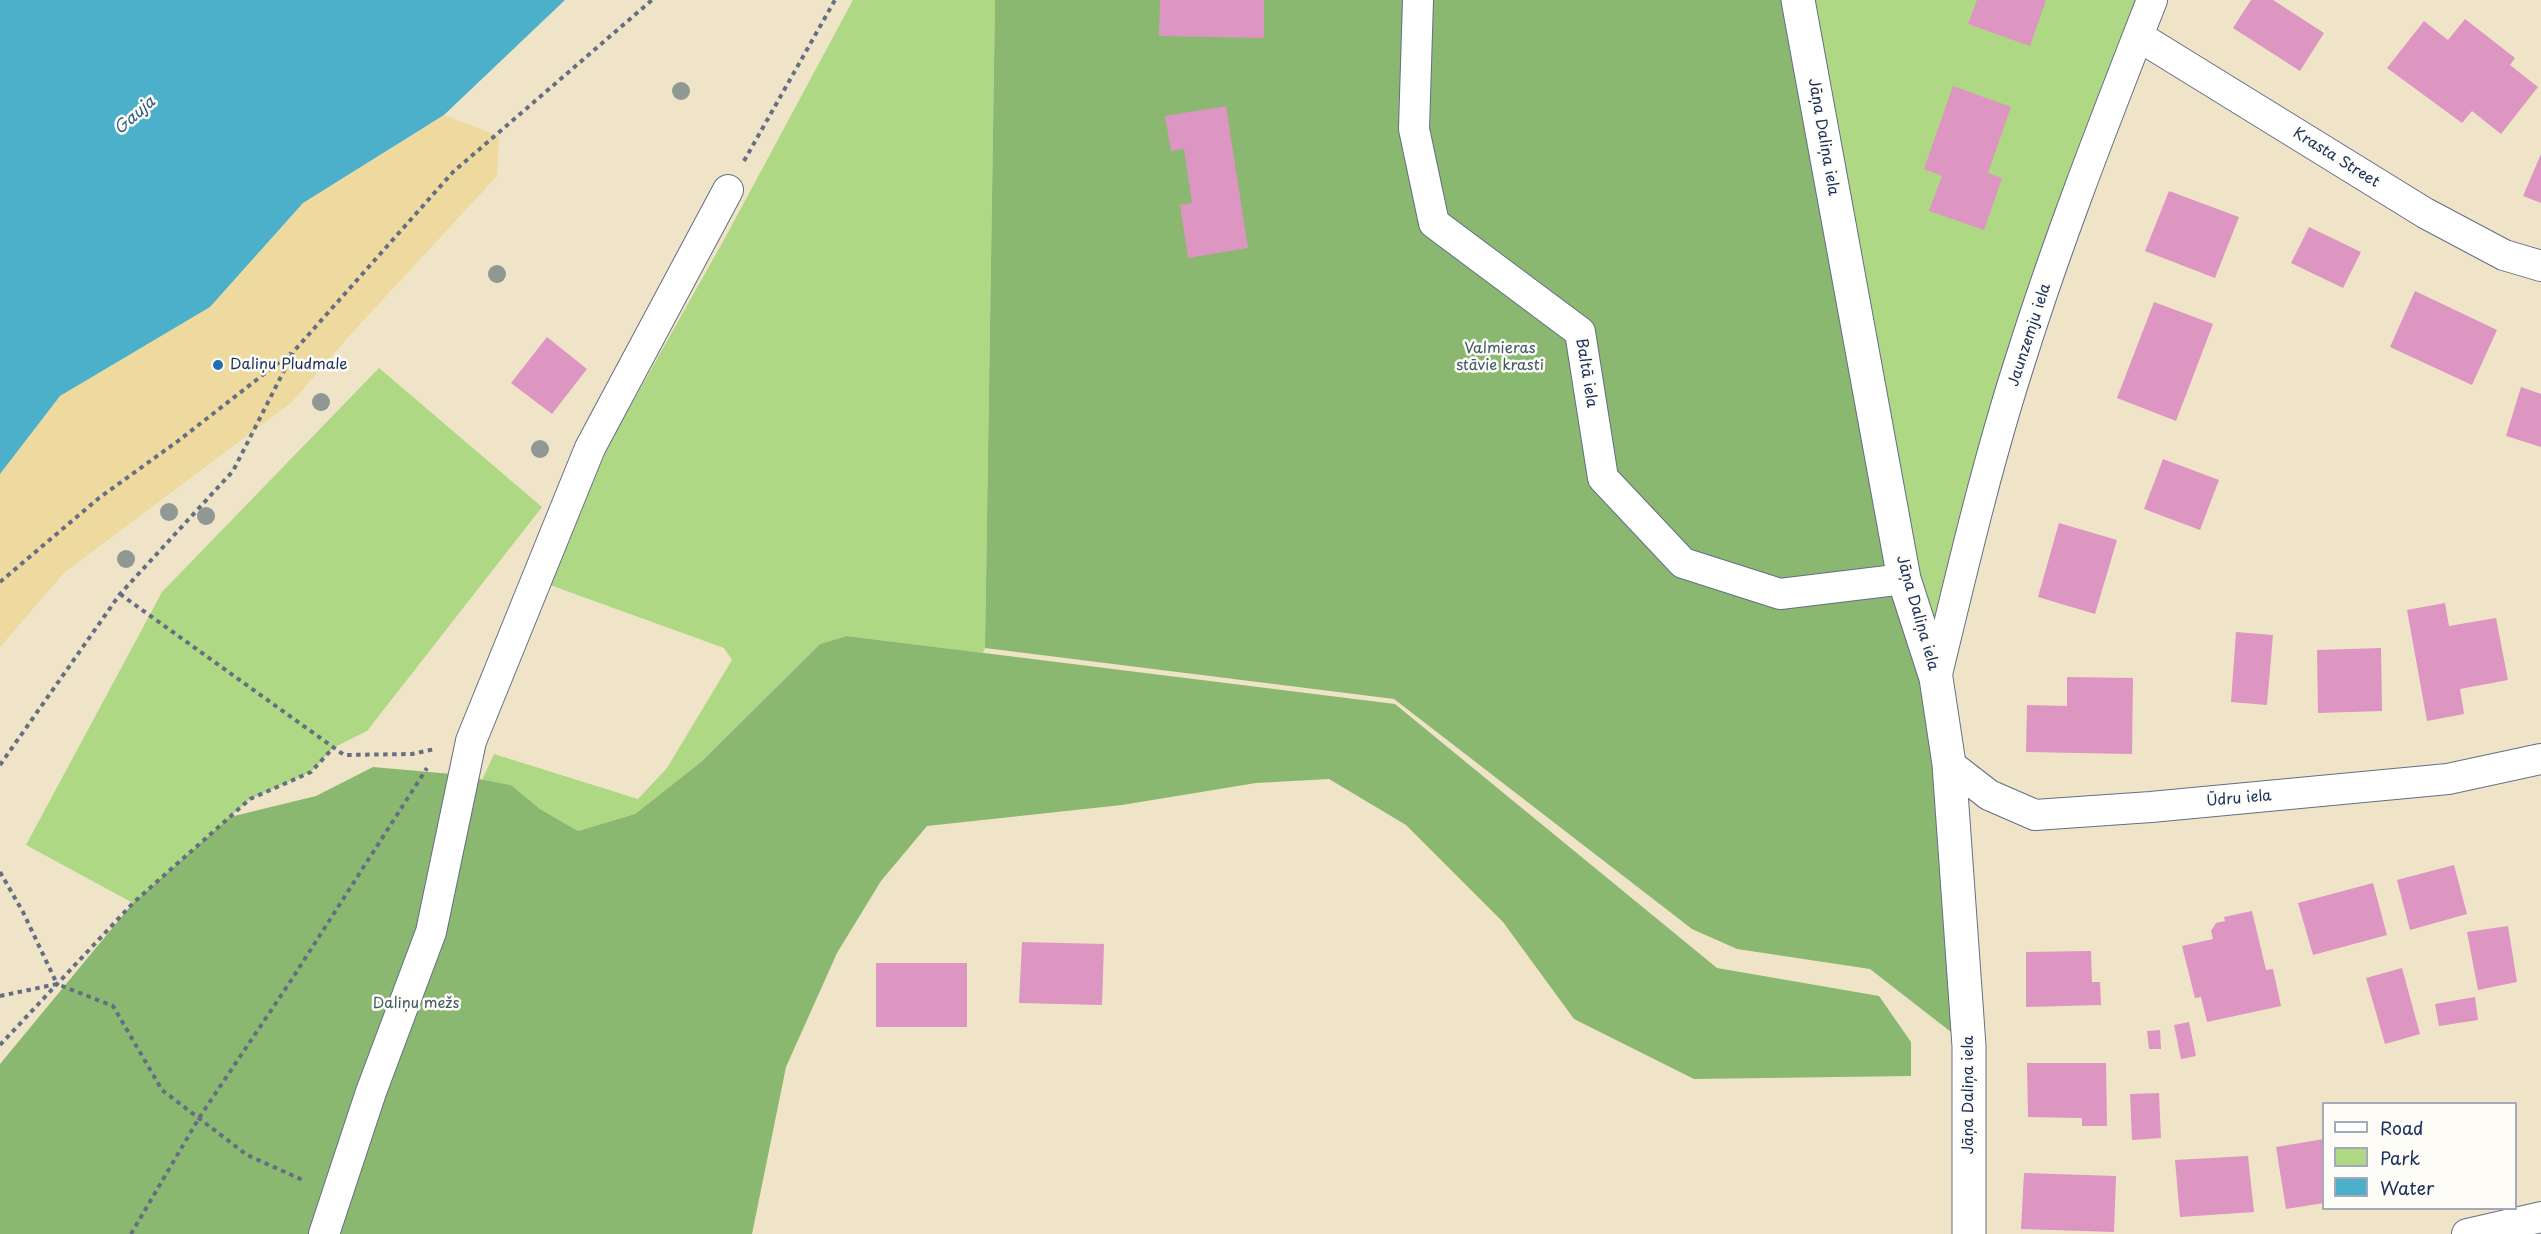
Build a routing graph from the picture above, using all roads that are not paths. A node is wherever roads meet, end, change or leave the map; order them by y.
1 (1418, 0) edge
2 (1798, 0) edge
3 (2152, 0) edge
4 (2138, 36) junction
5 (728, 190) road end
6 (2541, 266) edge
7 (1904, 579) junction
8 (1936, 678) junction
9 (2541, 759) edge
10 (1949, 764) junction
11 (2541, 1217) edge
12 (324, 1234) edge
13 (1969, 1234) edge
14 (2467, 1234) edge

1 - 7 street, Baltā iela
2 - 7 street, Jāņa Daliņa iela
3 - 4 street, Jaunzemju iela
4 - 6 street, Krasta Street
4 - 8 street, Jaunzemju iela
5 - 12 street
7 - 8 street, Jāņa Daliņa iela
8 - 10 street, Jāņa Daliņa iela
9 - 10 street, Ūdru iela
10 - 13 street, Jāņa Daliņa iela
11 - 14 street

